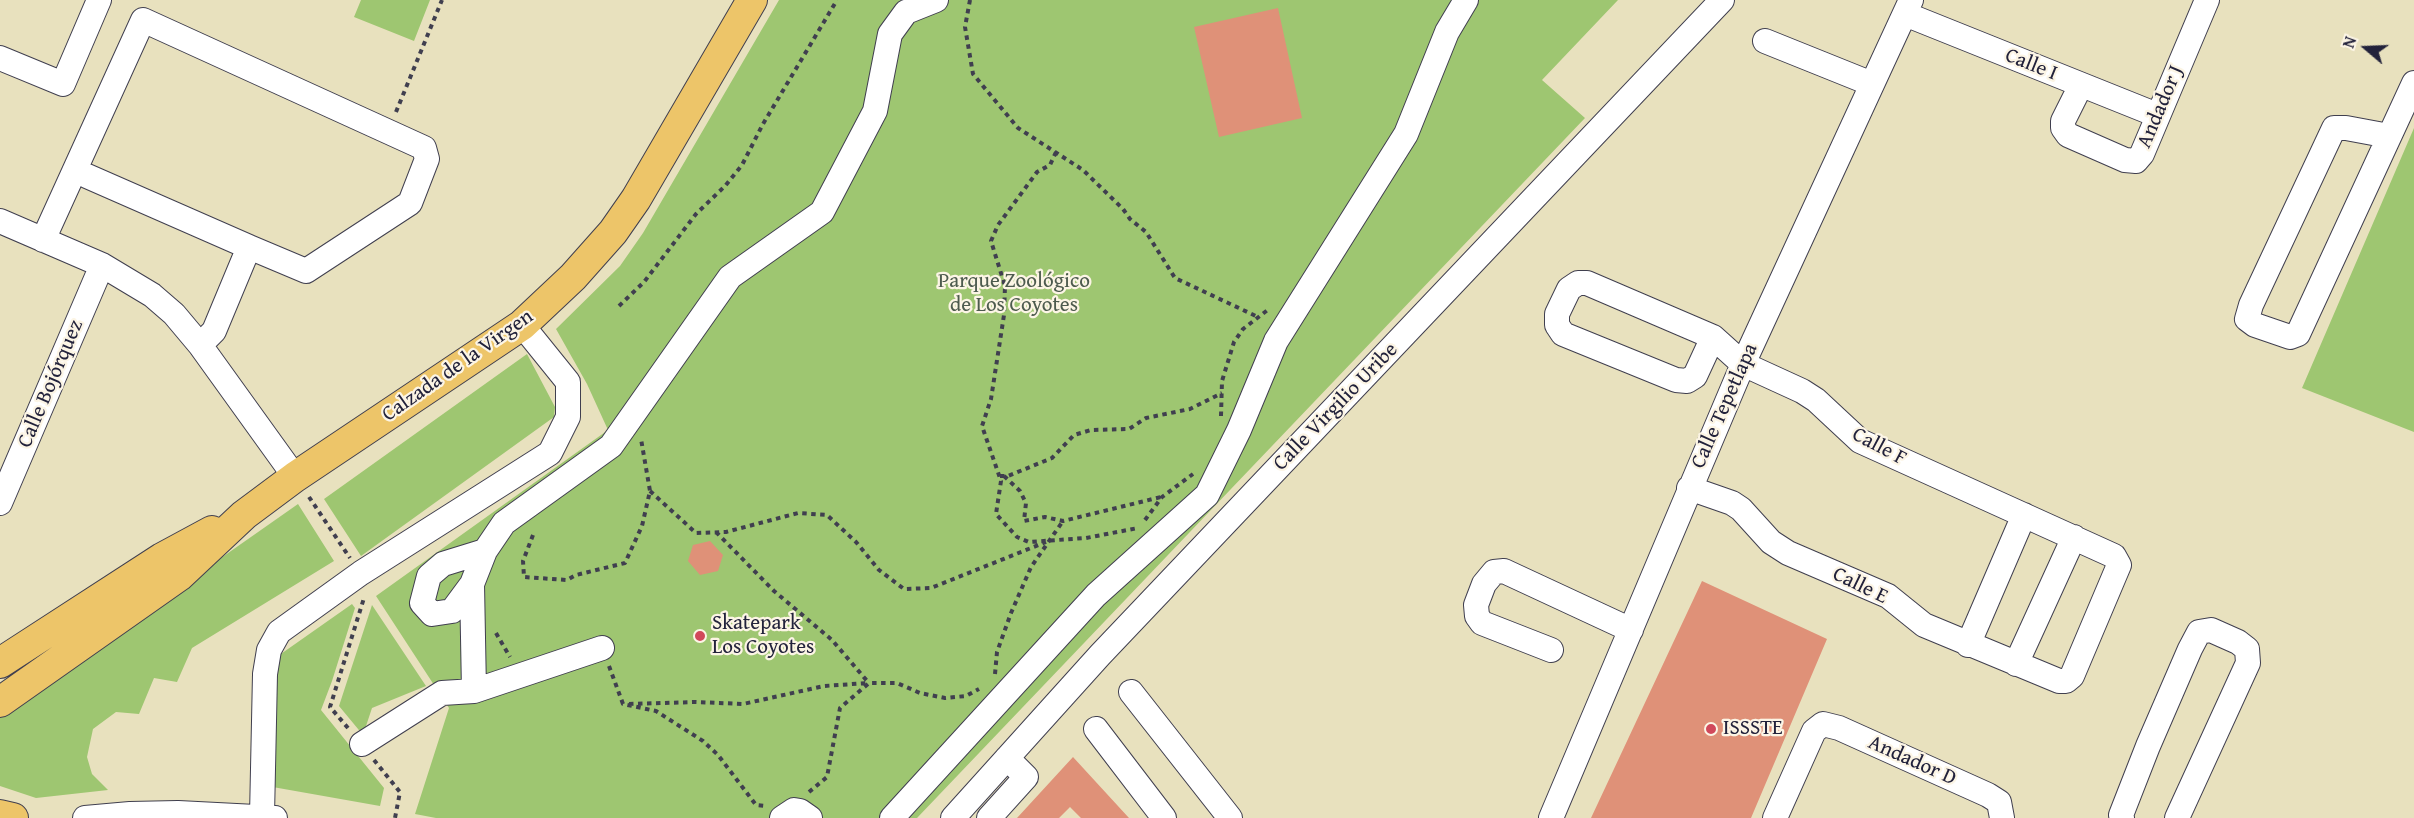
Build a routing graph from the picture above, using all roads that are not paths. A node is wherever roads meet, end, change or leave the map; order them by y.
1 (99, 0) edge
2 (752, 0) edge
3 (936, 0) edge
4 (1466, 0) edge
5 (1722, 0) edge
6 (2207, 0) edge
7 (1908, 7) edge
8 (1765, 41) dead end
9 (0, 58) edge
10 (2414, 83) edge
11 (1872, 84) junction
12 (2081, 85) junction
13 (2157, 116) junction
14 (2389, 136) junction
15 (87, 176) dead end
16 (0, 221) edge
17 (43, 240) junction
18 (249, 247) junction
19 (102, 265) junction
20 (522, 325) junction
21 (1713, 337) junction
22 (200, 345) junction
23 (1743, 364) junction
24 (296, 477) junction
25 (1689, 488) junction
26 (0, 502) edge
27 (244, 515) junction
28 (2024, 515) junction
29 (2074, 537) junction
30 (485, 551) junction
31 (472, 584) junction
32 (1630, 630) junction
33 (1968, 645) junction
34 (602, 648) road end
35 (1551, 650) dead end
36 (0, 663) edge
37 (2016, 664) junction
38 (2072, 676) joint
39 (474, 691) junction
40 (1131, 692) dead end
41 (0, 702) edge
42 (1096, 729) dead end
43 (362, 744) road end
44 (1007, 758) junction
45 (807, 807) edge
46 (2000, 810) edge
47 (777, 812) edge
48 (0, 815) edge
49 (268, 817) edge
50 (13, 818) edge
51 (85, 818) edge
52 (892, 818) edge
53 (953, 818) edge
54 (989, 818) edge
55 (1164, 818) edge
56 (1230, 818) edge
57 (1551, 818) edge
58 (1775, 818) edge
59 (2122, 818) edge
60 (2177, 818) edge

1 - 9 street
2 - 20 main road, Calzada de la Virgen
3 - 30 street
4 - 52 street
5 - 44 street, Calle Virgilio Uribe
6 - 13 street, Andador J
7 - 11 street, Calle Tepetlapa
7 - 12 street, Calle I
8 - 11 street
10 - 14 street
11 - 23 street, Calle Tepetlapa
12 - 13 street, Calle I
12 - 13 street, Andador J
14 - 14 street
15 - 18 street
16 - 17 street
17 - 18 street
17 - 19 street
18 - 22 street
19 - 22 street
19 - 26 street, Calle Bojórquez
20 - 24 main road, Calzada de la Virgen
20 - 49 street
21 - 21 street, Calle F
21 - 23 street, Calle F
22 - 24 street
23 - 25 street, Calle Tepetlapa
23 - 28 street, Calle F
24 - 27 main road, Calzada de la Virgen
25 - 32 street, Calle Tepetlapa
25 - 33 street, Calle E
27 - 36 main road, Calzada de la Virgen
27 - 41 main road, Calzada de la Virgen
28 - 29 street, Calle F
28 - 33 street
29 - 37 street
29 - 38 street, Calle F
30 - 31 street
30 - 31 street
31 - 39 street
32 - 35 street
32 - 57 street, Calle Tepetlapa
33 - 37 street, Calle E
34 - 39 street
37 - 38 street, Calle E
39 - 43 street
40 - 56 street
42 - 55 street
44 - 53 street, Calle Virgilio Uribe
44 - 54 street
45 - 47 street
46 - 58 street, Andador D
48 - 50 main road
49 - 51 street
59 - 60 street

